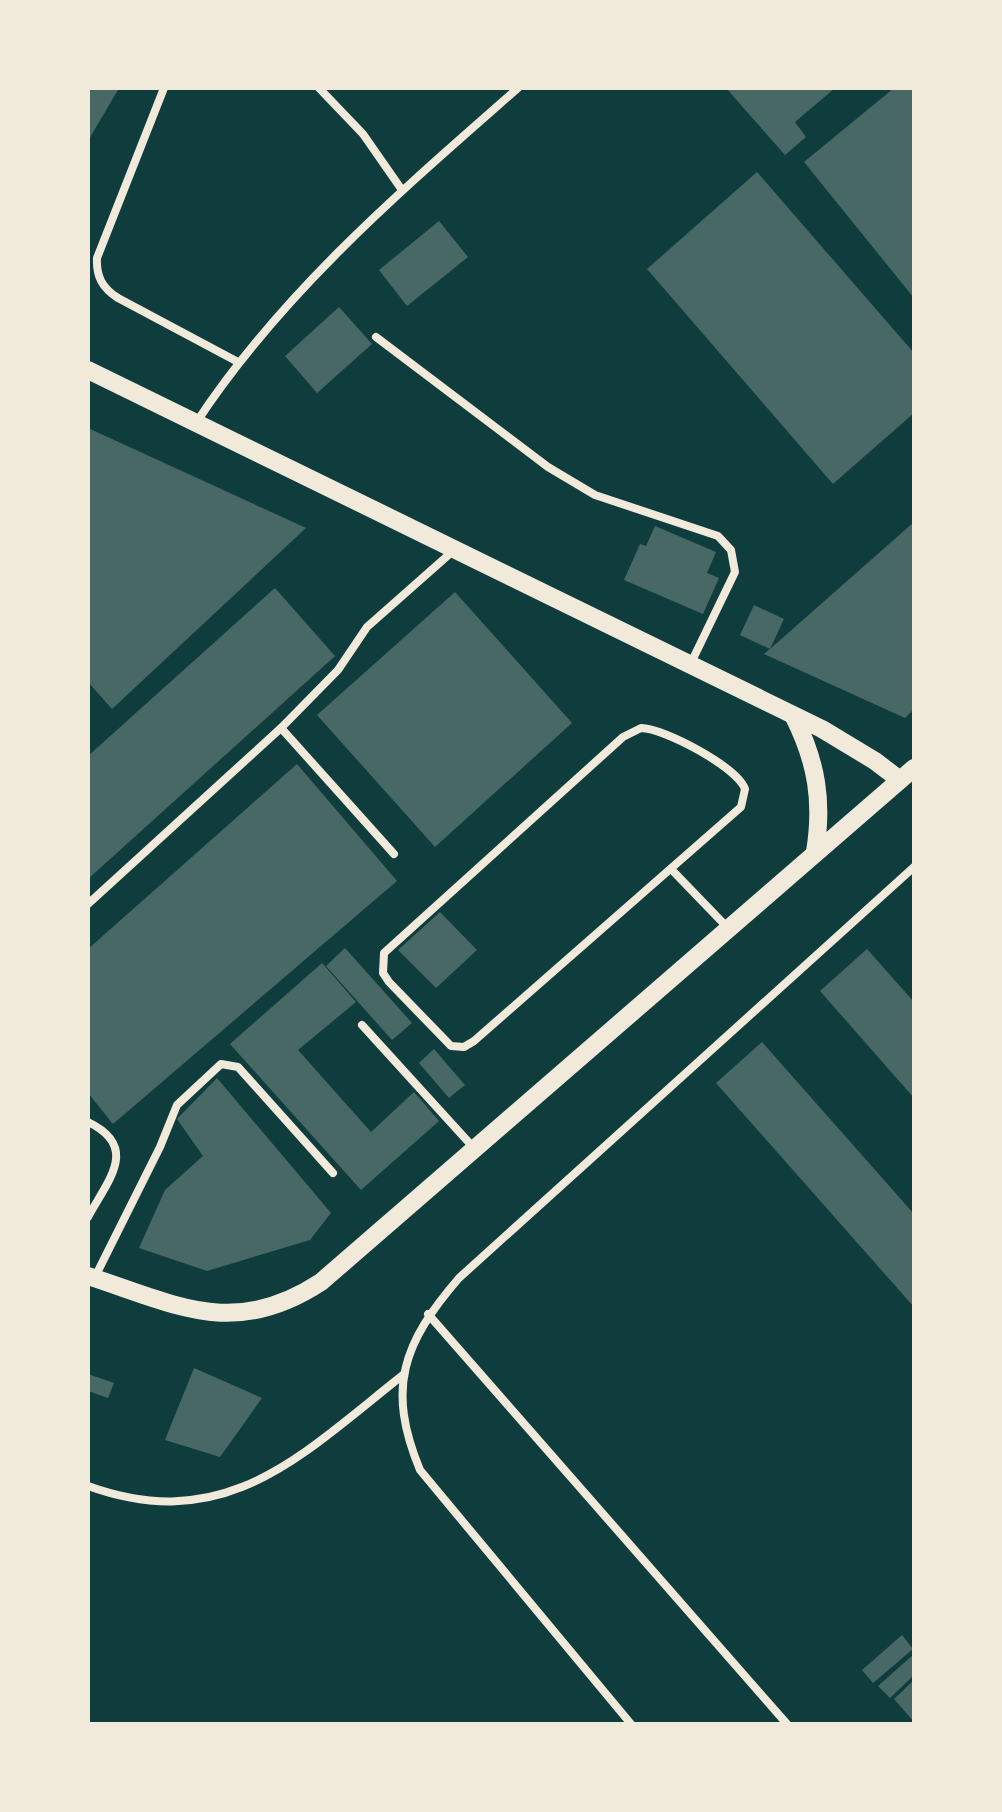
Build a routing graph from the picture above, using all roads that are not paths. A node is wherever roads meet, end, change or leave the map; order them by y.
1 (164, 88) edge
2 (319, 88) edge
3 (518, 88) edge
4 (402, 190) junction
5 (376, 337) dead end
6 (238, 362) junction
7 (88, 370) edge
8 (196, 423) junction
9 (456, 548) junction
10 (690, 665) junction
11 (794, 717) junction
12 (281, 728) junction
13 (914, 768) edge
14 (900, 780) junction
15 (815, 852) junction
16 (394, 854) dead end
17 (914, 867) edge
18 (671, 869) junction
19 (88, 904) edge
20 (728, 928) junction
21 (362, 1025) dead end
22 (88, 1122) edge
23 (474, 1148) junction
24 (334, 1173) dead end
25 (88, 1216) edge
26 (91, 1277) edge
27 (428, 1314) junction
28 (403, 1375) junction
29 (88, 1486) edge
30 (631, 1724) edge
31 (788, 1724) edge

1 - 6 lane
2 - 4 lane
3 - 4 lane
4 - 6 lane
5 - 10 lane
6 - 8 lane
7 - 8 street
8 - 9 street
9 - 10 street
9 - 12 lane
10 - 11 street
11 - 14 street
11 - 15 street
12 - 16 lane
12 - 19 lane
13 - 14 street
14 - 15 street
15 - 20 street
17 - 27 lane
18 - 18 lane
18 - 20 lane
20 - 23 street
21 - 23 lane
22 - 25 lane
23 - 26 street
24 - 26 lane
27 - 28 lane
27 - 31 lane
28 - 29 lane
28 - 30 lane

